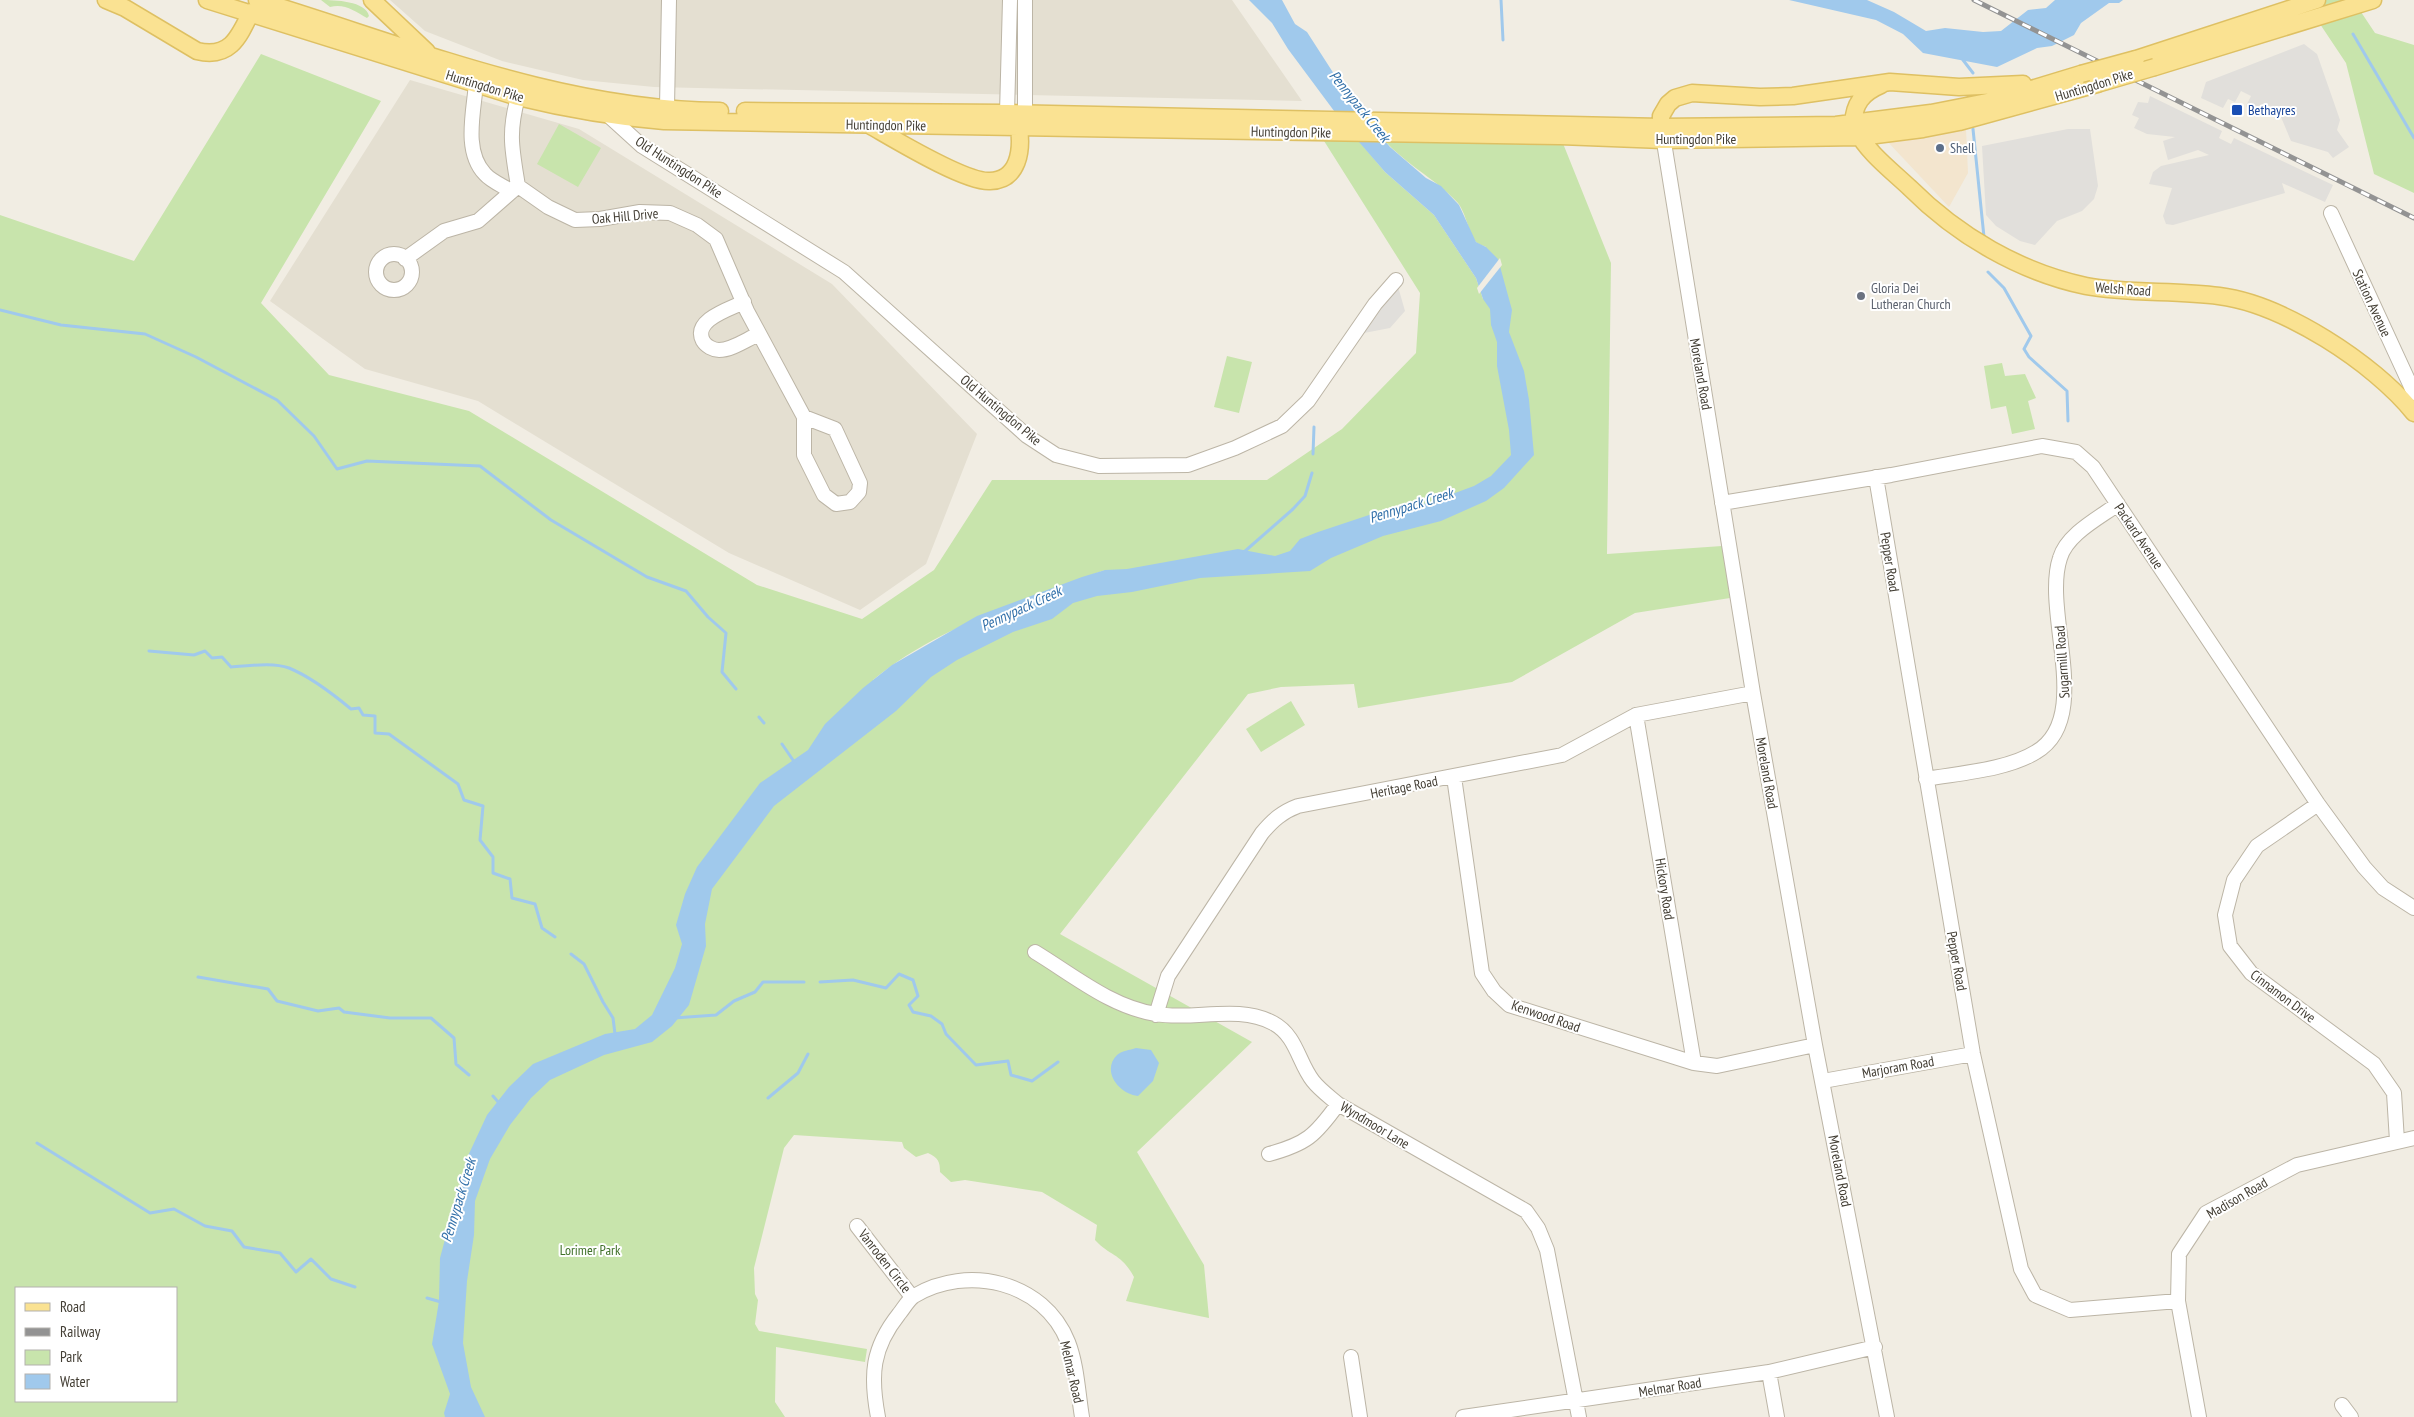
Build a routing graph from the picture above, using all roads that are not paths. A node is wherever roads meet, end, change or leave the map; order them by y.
1 (106, 0) edge
2 (207, 0) edge
3 (372, 0) edge
4 (669, 0) edge
5 (1010, 0) edge
6 (1025, 0) edge
7 (2317, 0) edge
8 (2373, 0) edge
9 (254, 6) edge
10 (430, 55) junction
11 (2057, 81) junction
12 (1890, 82) junction
13 (476, 83) junction
14 (518, 97) junction
15 (667, 107) junction
16 (1007, 113) junction
17 (609, 116) junction
18 (1022, 121) junction
19 (869, 125) junction
20 (1576, 130) junction
21 (1856, 130) junction
22 (1662, 134) junction
23 (514, 188) junction
24 (2331, 212) dead end
25 (405, 259) dead end
26 (1396, 280) dead end
27 (744, 302) junction
28 (759, 334) junction
29 (2414, 392) edge
30 (2414, 413) edge
31 (804, 417) junction
32 (1876, 477) junction
33 (1722, 503) junction
34 (2118, 504) junction
35 (1753, 693) junction
36 (1636, 715) junction
37 (1454, 777) junction
38 (1926, 779) junction
39 (2318, 804) junction
40 (2414, 908) edge
41 (1035, 952) dead end
42 (1156, 1015) junction
43 (1814, 1045) junction
44 (1973, 1054) junction
45 (1694, 1063) junction
46 (1823, 1081) junction
47 (1338, 1104) junction
48 (2414, 1138) edge
49 (2398, 1141) junction
50 (1268, 1154) dead end
51 (857, 1226) dead end
52 (912, 1297) junction
53 (2178, 1301) junction
54 (1874, 1347) junction
55 (1351, 1358) dead end
56 (1769, 1372) junction
57 (1576, 1402) junction
58 (2342, 1405) dead end
59 (878, 1417) edge
60 (1082, 1417) edge
61 (1360, 1417) edge
62 (1464, 1417) edge
63 (1579, 1417) edge
64 (1777, 1417) edge
65 (1887, 1417) edge
66 (2199, 1417) edge
67 (2351, 1417) edge

1 - 9 main road
2 - 9 main road, Huntingdon Pike
3 - 10 main road
4 - 15 street
5 - 16 street
6 - 18 street
7 - 11 main road, Huntingdon Pike, bridge
8 - 21 main road, Huntingdon Pike, bridge
9 - 10 main road, Huntingdon Pike
9 - 13 main road, Huntingdon Pike
10 - 15 main road, Huntingdon Pike
11 - 12 main road
11 - 21 main road, Huntingdon Pike
12 - 21 main road
12 - 22 main road
13 - 14 main road, Huntingdon Pike
13 - 23 street, Oak Hill Drive
14 - 17 main road, Huntingdon Pike
14 - 23 street
15 - 16 main road, Huntingdon Pike
16 - 18 main road, Huntingdon Pike
17 - 19 main road, Huntingdon Pike
17 - 26 street, Old Huntingdon Pike
18 - 19 main road, Huntingdon Pike
18 - 19 main road
18 - 20 main road, Huntingdon Pike
18 - 20 main road, Huntingdon Pike
20 - 22 main road, Huntingdon Pike
21 - 22 main road, Huntingdon Pike
21 - 30 main road, Welsh Road
22 - 33 street, Moreland Road
23 - 25 street
23 - 27 street, Oak Hill Drive
24 - 29 street, Station Avenue
27 - 28 street, Oak Hill Drive
27 - 28 street
28 - 31 street, Oak Hill Drive
31 - 31 street, Oak Hill Drive
32 - 33 street, Packard Avenue
32 - 34 street, Packard Avenue
32 - 38 street, Pepper Road
33 - 35 street, Moreland Road
34 - 38 street, Sugarmill Road
34 - 39 street, Packard Avenue
35 - 36 street, Heritage Road
35 - 43 street, Moreland Road
36 - 37 street, Heritage Road
36 - 45 street, Hickory Road
37 - 42 street, Heritage Road
37 - 45 street, Kenwood Road
38 - 44 street, Pepper Road
39 - 40 street, Packard Avenue
39 - 49 street, Cinnamon Drive
41 - 42 street, Wyndmoor Lane
42 - 47 street, Wyndmoor Lane
43 - 45 street, Kenwood Road
43 - 46 street, Moreland Road
44 - 46 street, Marjoram Road
44 - 53 street, Pepper Road
46 - 54 street, Moreland Road
47 - 50 street
47 - 57 street, Wyndmoor Lane
48 - 49 street, Madison Road
49 - 53 street, Madison Road
51 - 52 street, Vanroden Circle
52 - 59 street, Melmar Road
52 - 60 street, Melmar Road
53 - 66 street, Madison Road
54 - 56 street, Melmar Road
54 - 65 street, Moreland Road
55 - 61 street
56 - 57 street, Melmar Road
56 - 64 street
57 - 62 street, Melmar Road
57 - 63 street, Wyndmoor Lane
58 - 67 street

